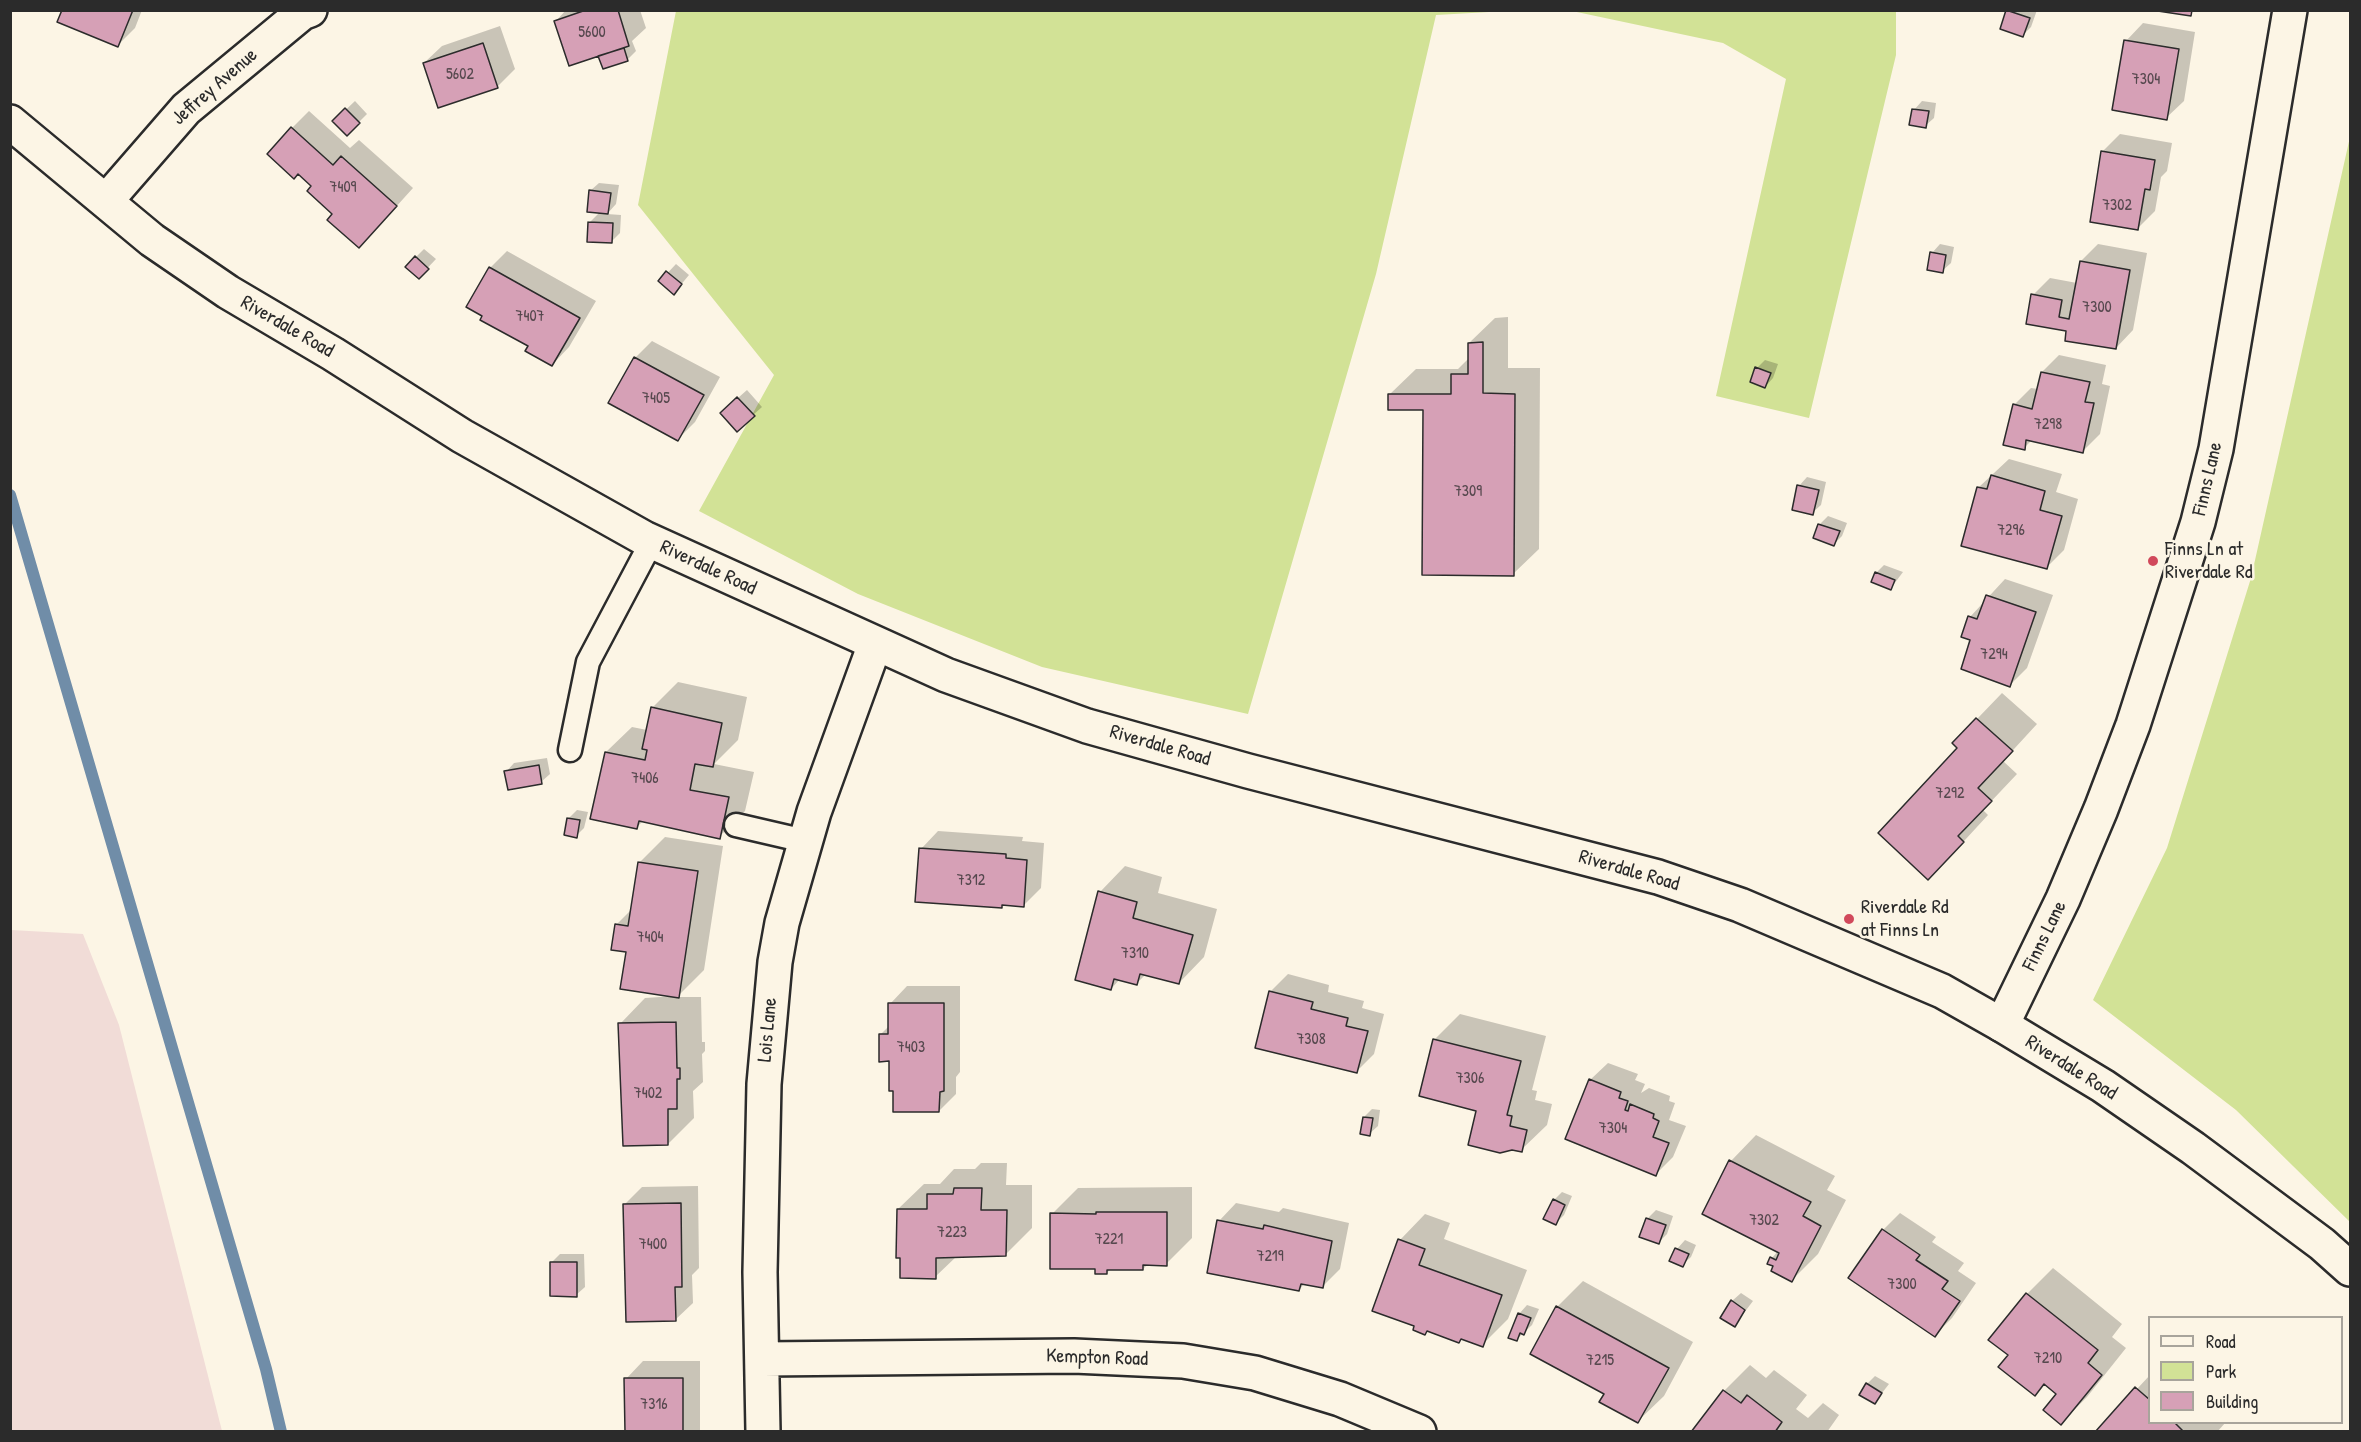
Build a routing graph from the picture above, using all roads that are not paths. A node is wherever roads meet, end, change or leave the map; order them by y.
1 (310, 10) edge
2 (2290, 10) edge
3 (10, 122) edge
4 (105, 201) junction
5 (652, 541) junction
6 (875, 644) junction
7 (570, 750) dead end
8 (736, 825) dead end
9 (805, 841) junction
10 (2002, 1024) junction
11 (2350, 1269) edge
12 (764, 1359) junction
13 (763, 1431) edge
14 (1419, 1431) edge

1 - 4 street, Jeffrey Avenue
2 - 10 street, Finns Lane
3 - 4 street, Riverdale Road
4 - 5 street, Riverdale Road
5 - 6 street, Riverdale Road
5 - 7 lane
6 - 9 street, Lois Lane
6 - 10 street, Riverdale Road
8 - 9 lane
9 - 12 street, Lois Lane
10 - 11 street, Riverdale Road
12 - 13 street, Lois Lane
12 - 14 street, Kempton Road

